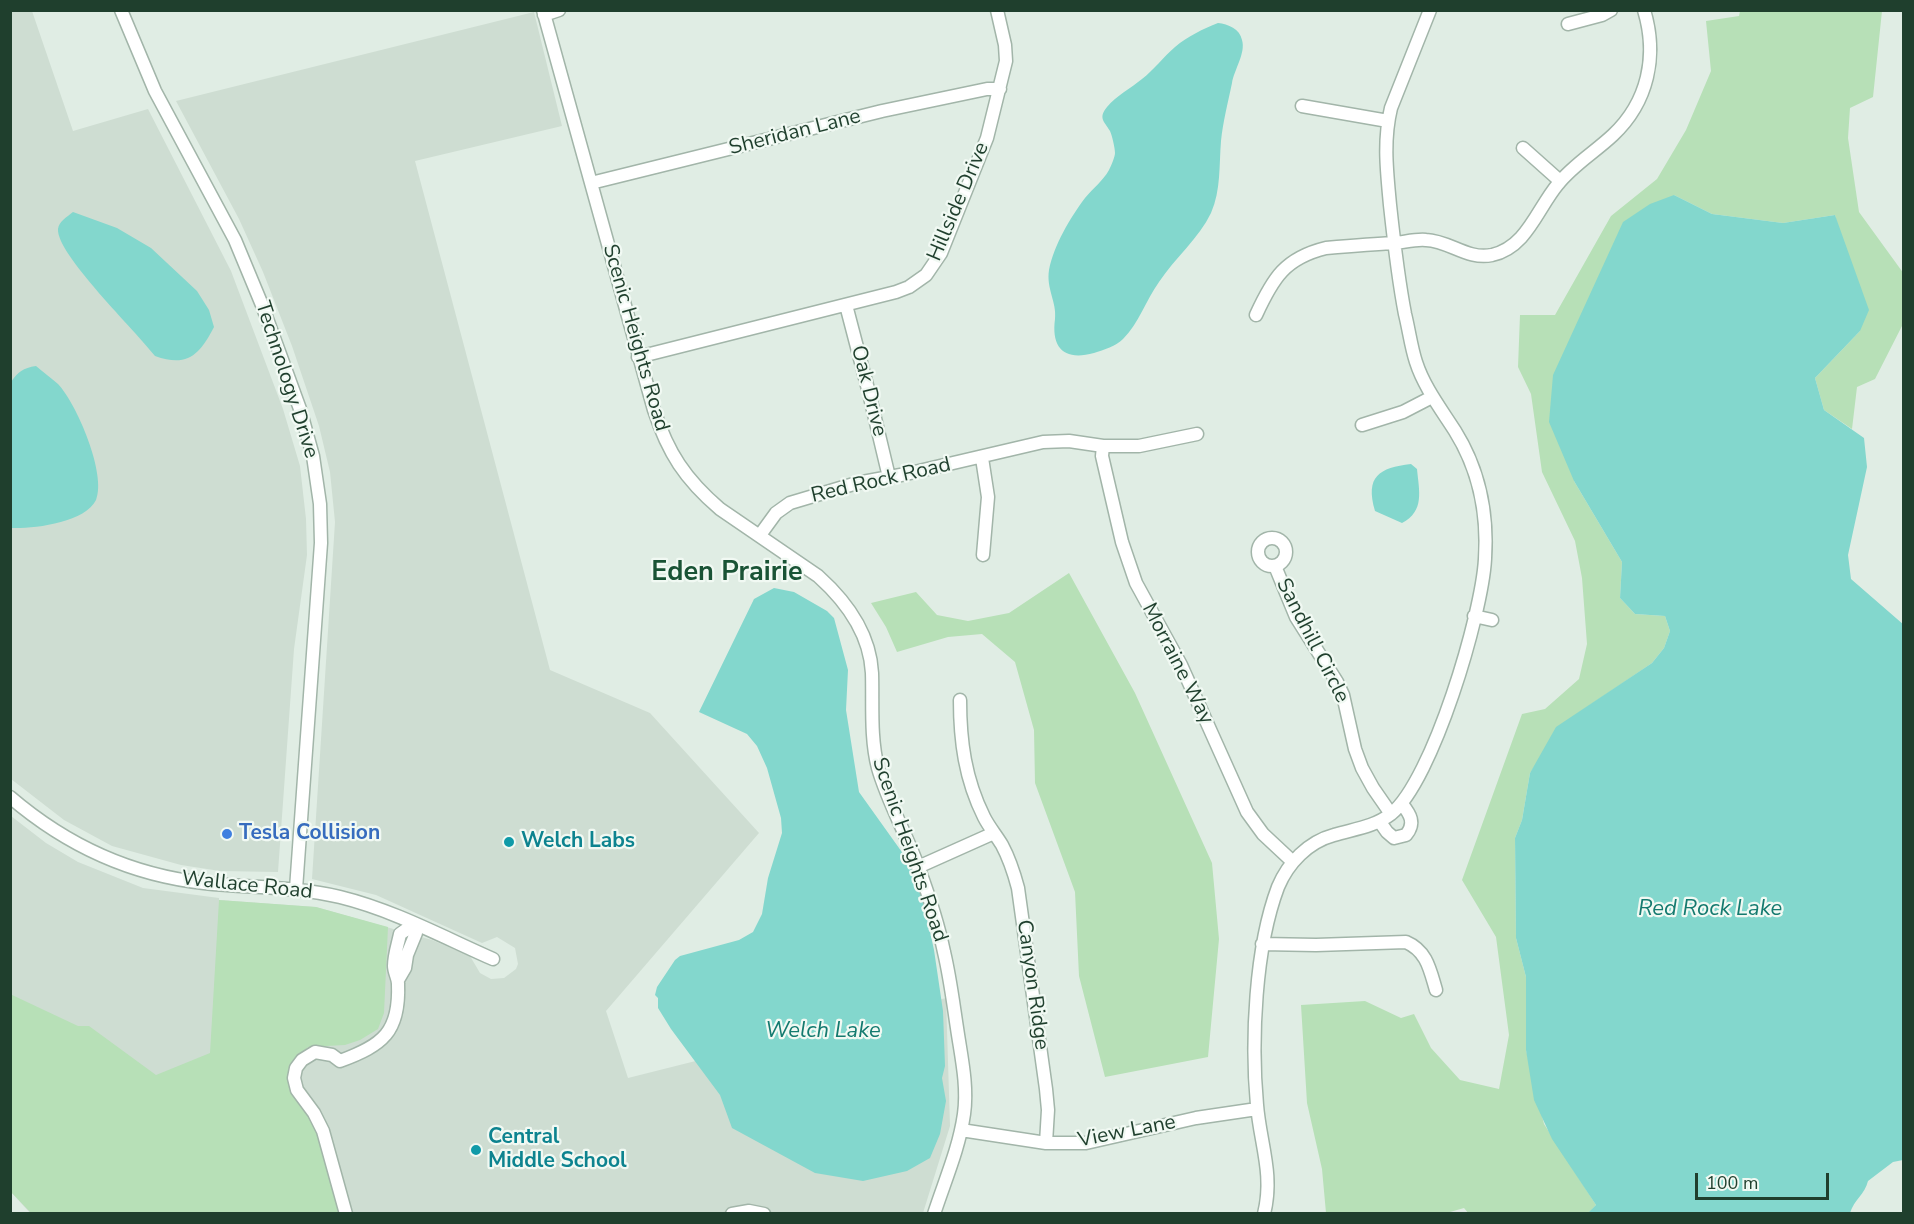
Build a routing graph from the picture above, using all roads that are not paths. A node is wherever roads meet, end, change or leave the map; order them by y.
1 (121, 10) edge
2 (559, 10) edge
3 (998, 10) edge
4 (1611, 10) edge
5 (1644, 10) edge
6 (1428, 11) edge
7 (543, 13) edge
8 (1568, 24) dead end
9 (1000, 89) junction
10 (1302, 106) dead end
11 (1388, 122) junction
12 (1523, 148) dead end
13 (1560, 181) junction
14 (591, 183) junction
15 (1394, 243) junction
16 (846, 305) junction
17 (1256, 315) dead end
18 (638, 357) junction
19 (1432, 398) junction
20 (1362, 425) dead end
21 (1197, 434) dead end
22 (1102, 446) junction
23 (982, 458) junction
24 (889, 477) junction
25 (760, 535) junction
26 (983, 555) dead end
27 (1275, 566) dead end
28 (1474, 616) junction
29 (1492, 620) dead end
30 (960, 700) dead end
31 (10, 797) edge
32 (1402, 804) junction
33 (1391, 814) junction
34 (1380, 822) junction
35 (994, 833) junction
36 (1293, 862) junction
37 (918, 867) junction
38 (296, 889) junction
39 (414, 924) junction
40 (1262, 944) junction
41 (493, 958) dead end
42 (1436, 990) dead end
43 (1257, 1109) junction
44 (961, 1130) junction
45 (1046, 1143) junction
46 (346, 1214) edge
47 (732, 1214) edge
48 (764, 1214) edge
49 (934, 1214) edge
50 (1264, 1214) edge

1 - 38 street, Technology Drive
2 - 7 street
3 - 9 street, Hillside Drive
4 - 8 street
5 - 13 street
6 - 11 street
7 - 14 street, Scenic Heights Road
9 - 14 street, Sheridan Lane
9 - 16 street, Hillside Drive
10 - 11 street
11 - 15 street
12 - 13 street
13 - 15 street
14 - 18 street, Scenic Heights Road
15 - 17 street
15 - 19 street
16 - 18 street, Hillside Drive
16 - 24 street, Oak Drive
18 - 25 street, Scenic Heights Road
19 - 20 street
19 - 28 street
21 - 22 street, Red Rock Road
22 - 23 street, Red Rock Road
22 - 36 street, Morraine Way
23 - 24 street, Red Rock Road
23 - 26 street
24 - 25 street, Red Rock Road
25 - 37 street, Scenic Heights Road
27 - 33 street, Sandhill Circle
28 - 29 street
28 - 32 street
30 - 35 street, Canyon Ridge
31 - 38 street, Wallace Road
32 - 33 street
32 - 34 street
33 - 34 street
34 - 36 street
35 - 37 street
35 - 45 street, Canyon Ridge
36 - 40 street
37 - 44 street, Scenic Heights Road
38 - 39 street, Wallace Road
39 - 41 street, Wallace Road
39 - 46 street
40 - 42 street
40 - 43 street
43 - 45 street, View Lane
43 - 50 street
44 - 45 street, View Lane
44 - 49 street, Scenic Heights Road
47 - 48 street

